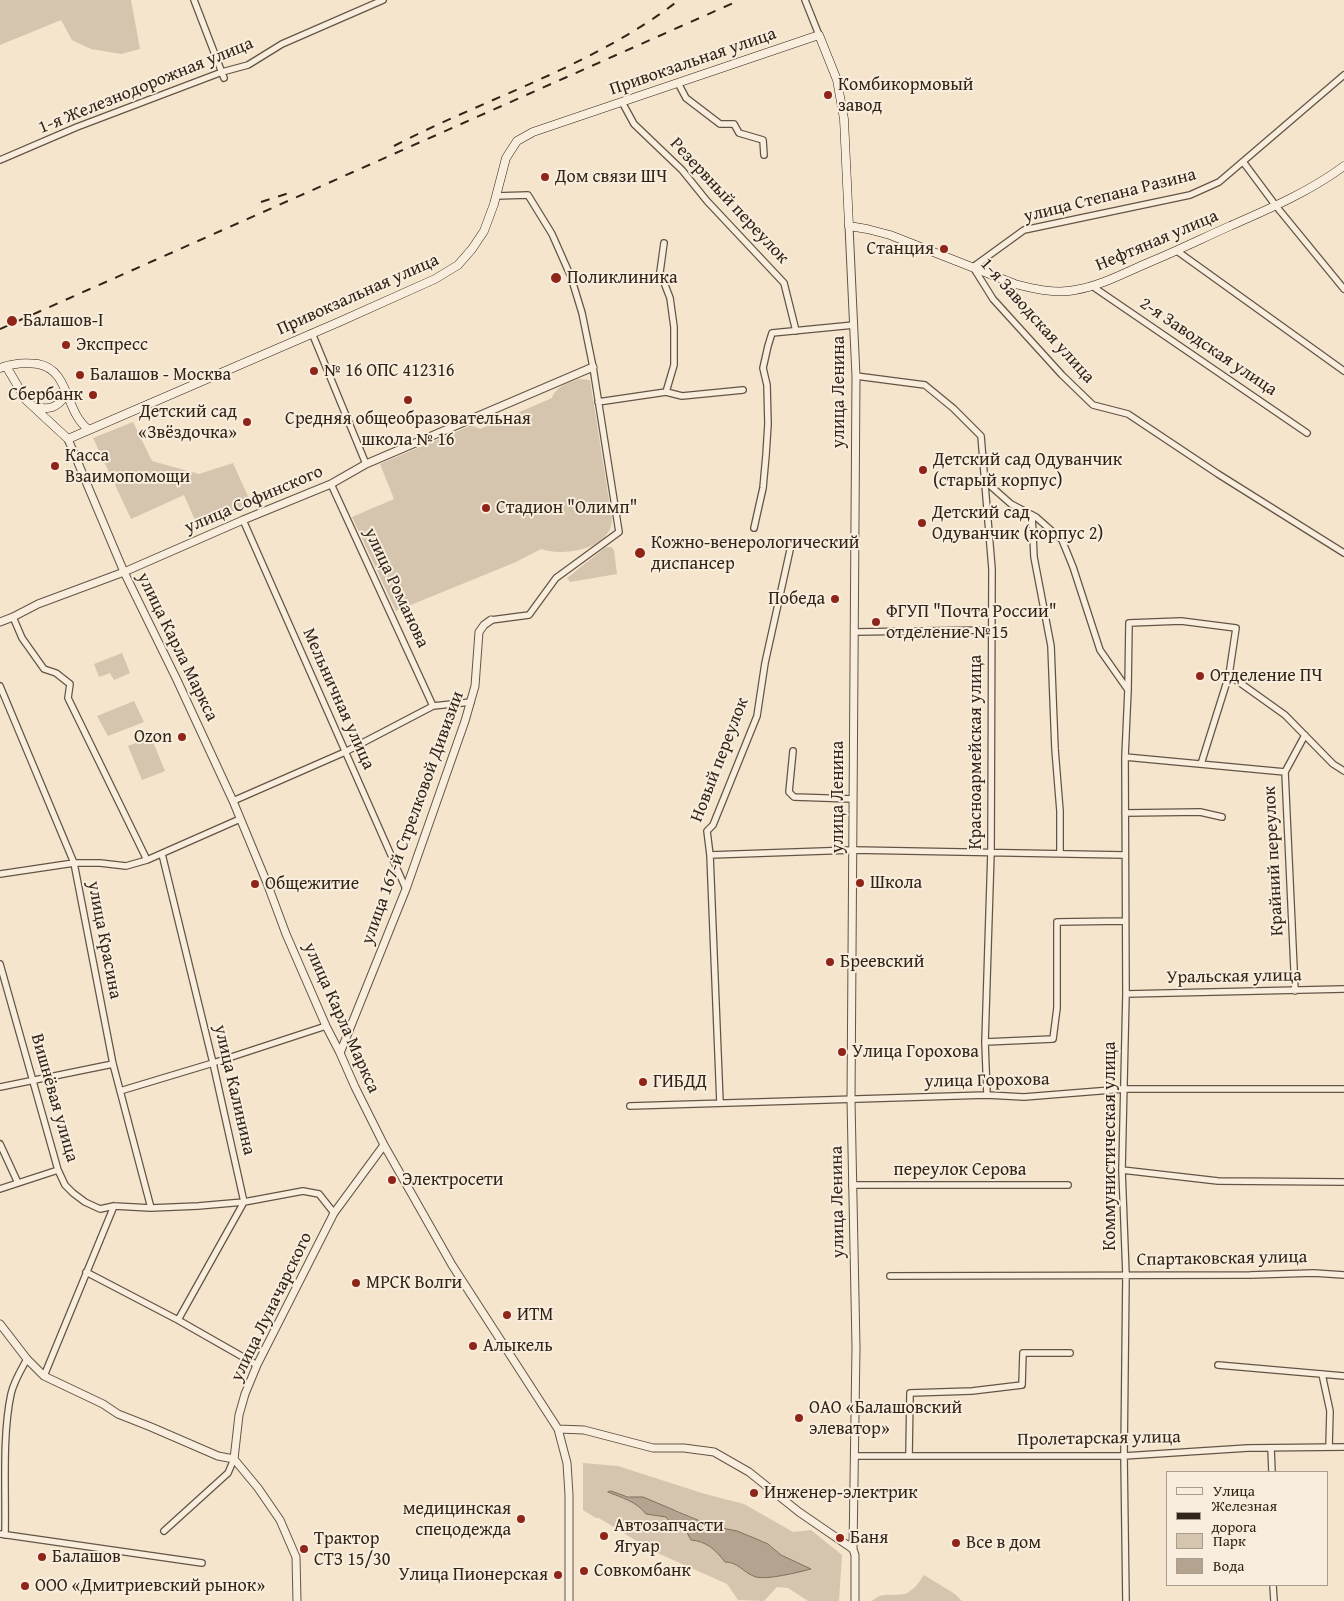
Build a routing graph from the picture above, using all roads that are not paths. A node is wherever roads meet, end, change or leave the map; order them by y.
1 (194, 0) edge
2 (383, 0) edge
3 (805, 0) edge
4 (819, 35) junction
5 (223, 75) junction
6 (1344, 75) edge
7 (678, 83) junction
8 (622, 102) junction
9 (764, 155) dead end
10 (0, 160) edge
11 (1244, 162) junction
12 (1344, 166) edge
13 (496, 196) junction
14 (1276, 206) junction
15 (849, 226) junction
16 (664, 242) dead end
17 (1176, 251) junction
18 (973, 267) junction
19 (1092, 286) junction
20 (1344, 289) edge
21 (854, 325) junction
22 (796, 331) junction
23 (312, 333) junction
24 (3, 367) edge
25 (593, 367) junction
26 (1344, 371) edge
27 (856, 376) junction
28 (743, 390) dead end
29 (666, 392) junction
30 (66, 395) junction
31 (598, 402) junction
32 (34, 408) junction
33 (88, 429) junction
34 (1307, 433) dead end
35 (68, 438) junction
36 (366, 464) junction
37 (985, 481) junction
38 (331, 484) junction
39 (1032, 515) junction
40 (243, 520) junction
41 (754, 528) dead end
42 (790, 550) dead end
43 (1344, 553) edge
44 (124, 572) junction
45 (13, 618) junction
46 (491, 620) joint
47 (0, 622) edge
48 (992, 630) junction
49 (854, 632) junction
50 (1229, 675) junction
51 (0, 686) edge
52 (1128, 690) junction
53 (471, 702) junction
54 (434, 706) junction
55 (1305, 736) junction
56 (794, 751) dead end
57 (345, 752) junction
58 (1125, 757) junction
59 (1201, 764) junction
60 (1344, 770) edge
61 (1285, 772) junction
62 (853, 799) junction
63 (233, 802) junction
64 (1125, 813) junction
65 (1222, 817) dead end
66 (240, 820) junction
67 (853, 850) junction
68 (991, 852) junction
69 (1060, 853) junction
70 (162, 854) junction
71 (1124, 854) junction
72 (710, 855) junction
73 (147, 860) junction
74 (74, 862) junction
75 (0, 874) edge
76 (406, 889) junction
77 (1124, 921) junction
78 (0, 964) edge
79 (1344, 989) edge
80 (1295, 991) junction
81 (1126, 994) junction
82 (326, 1026) junction
83 (985, 1042) junction
84 (340, 1053) junction
85 (212, 1063) junction
86 (113, 1064) junction
87 (32, 1079) junction
88 (0, 1087) edge
89 (1344, 1088) edge
90 (1124, 1089) junction
91 (120, 1091) junction
92 (987, 1095) junction
93 (851, 1100) junction
94 (720, 1103) junction
95 (630, 1106) dead end
96 (0, 1144) edge
97 (384, 1145) junction
98 (58, 1170) junction
99 (1122, 1170) junction
100 (1344, 1182) edge
101 (18, 1183) junction
102 (852, 1185) junction
103 (1068, 1185) dead end
104 (0, 1189) edge
105 (244, 1202) junction
106 (114, 1206) junction
107 (151, 1208) junction
108 (334, 1213) junction
109 (86, 1272) junction
110 (1126, 1275) junction
111 (1344, 1275) edge
112 (890, 1276) dead end
113 (178, 1320) junction
114 (0, 1324) edge
115 (1070, 1353) dead end
116 (27, 1359) junction
117 (257, 1365) junction
118 (1218, 1365) dead end
119 (1322, 1374) junction
120 (44, 1376) junction
121 (1344, 1376) edge
122 (558, 1429) junction
123 (1329, 1447) junction
124 (1344, 1447) edge
125 (1271, 1448) junction
126 (855, 1456) junction
127 (909, 1456) junction
128 (1124, 1456) junction
129 (234, 1459) junction
130 (1272, 1471) edge
131 (164, 1531) dead end
132 (2, 1534) edge
133 (853, 1549) junction
134 (202, 1563) dead end
135 (1274, 1586) edge
136 (297, 1601) edge
137 (568, 1601) edge
138 (856, 1601) edge
139 (1126, 1601) edge
140 (1274, 1601) edge

1 - 5 street
2 - 5 street, 1-я Железнодорожная улица
3 - 4 street, улица Ленина
4 - 7 main road, Привокзальная улица
4 - 15 main road, улица Ленина
5 - 10 street, 1-я Железнодорожная улица
6 - 11 street, улица Степана Разина
7 - 8 main road, Привокзальная улица
7 - 9 street
8 - 13 main road, Привокзальная улица
8 - 22 street, Резервный переулок
11 - 14 street
11 - 18 street, улица Степана Разина
12 - 14 main road, Нефтяная улица
13 - 23 main road, Привокзальная улица
13 - 25 street
14 - 17 main road, Нефтяная улица
14 - 20 street
15 - 18 main road, 1-я Заводская улица
15 - 21 street, улица Ленина
16 - 29 street
17 - 19 main road, Нефтяная улица
17 - 26 street
18 - 19 main road, Нефтяная улица
18 - 43 street, 1-я Заводская улица
19 - 34 street, 2-я Заводская улица
21 - 22 street
21 - 27 street, улица Ленина
22 - 41 street
23 - 33 main road, Привокзальная улица
23 - 36 street
24 - 30 main road
24 - 32 main road
25 - 31 street, улица 167-й Стрелковой Дивизии
25 - 36 street, улица Софинского
27 - 37 street, Красноармейская улица
27 - 49 street, улица Ленина
28 - 29 street
29 - 31 street
30 - 32 main road
30 - 33 main road
31 - 46 street, улица 167-й Стрелковой Дивизии
32 - 35 main road
33 - 35 main road, Привокзальная улица
35 - 44 street, улица Карла Маркса
36 - 38 street, улица Софинского
37 - 39 street
37 - 48 street, Красноармейская улица
38 - 40 street, улица Софинского
38 - 54 street, улица Романова
39 - 52 street
39 - 69 street
40 - 44 street, улица Софинского
40 - 57 street, Мельничная улица
42 - 72 street, Новый переулок
44 - 45 street, улица Софинского
44 - 63 street, улица Карла Маркса
45 - 47 street, улица Софинского
45 - 73 street
46 - 53 street, улица 167-й Стрелковой Дивизии
48 - 49 street
48 - 68 street, Красноармейская улица
49 - 62 street, улица Ленина
50 - 52 street, Коммунистическая улица
50 - 55 street
50 - 59 street
51 - 74 street, улица Красина
52 - 58 street, Коммунистическая улица
53 - 54 street
53 - 76 street, улица 167-й Стрелковой Дивизии
54 - 57 street
55 - 60 street
55 - 61 street, Крайний переулок
56 - 62 street
57 - 63 street
57 - 76 street, Мельничная улица
58 - 59 street
58 - 64 street, Коммунистическая улица
59 - 61 street
61 - 80 street, Крайний переулок
62 - 67 street, улица Ленина
63 - 66 street, улица Карла Маркса
64 - 65 street
64 - 71 street, Коммунистическая улица
66 - 70 street
66 - 82 street, улица Карла Маркса
67 - 68 street
67 - 72 street
67 - 93 street, улица Ленина
68 - 69 street
68 - 83 street, Красноармейская улица
69 - 71 street
70 - 73 street
70 - 85 street, улица Калинина
71 - 77 street, Коммунистическая улица
72 - 94 street, Новый переулок
73 - 74 street
74 - 75 street
74 - 86 street, улица Красина
76 - 84 street, улица 167-й Стрелковой Дивизии
77 - 81 street, Коммунистическая улица
77 - 83 street
78 - 87 street, Вишнёвая улица
79 - 80 street, Уральская улица
80 - 81 street, Уральская улица
81 - 90 street, Коммунистическая улица
82 - 84 street, улица Карла Маркса
82 - 85 street
83 - 92 street, Красноармейская улица
84 - 97 street, улица Карла Маркса
85 - 91 street
85 - 105 street, улица Калинина
86 - 87 street
86 - 91 street, улица Красина
87 - 88 street
87 - 98 street, Вишнёвая улица
89 - 90 street, улица Горохова
90 - 92 street, улица Горохова
90 - 99 street, Коммунистическая улица
91 - 107 street, улица Красина
92 - 93 street, улица Горохова
93 - 94 street, улица Горохова
93 - 102 street, улица Ленина
94 - 95 street, улица Горохова
96 - 101 street
97 - 108 street, улица Луначарского
97 - 122 street, улица Карла Маркса
98 - 101 street
98 - 106 street, Вишнёвая улица
99 - 100 street
99 - 110 street, Коммунистическая улица
101 - 104 street
102 - 103 street, переулок Серова
102 - 126 street, улица Ленина
105 - 107 street, Вишнёвая улица
105 - 108 street, Вишнёвая улица
105 - 113 street
106 - 107 street, Вишнёвая улица
106 - 109 street
108 - 117 street, улица Луначарского
109 - 113 street
109 - 120 street
110 - 111 street, Спартаковская улица
110 - 112 street, Спартаковская улица
110 - 128 street, Коммунистическая улица
113 - 117 street
114 - 116 street
115 - 127 street
116 - 120 street
116 - 132 street
117 - 129 street, улица Луначарского
118 - 119 street
119 - 121 street
119 - 123 street
120 - 129 street
122 - 133 street
122 - 137 street, улица Карла Маркса
123 - 124 street, Пролетарская улица
123 - 125 street, Пролетарская улица
125 - 128 street, Пролетарская улица
125 - 130 street
126 - 127 street, Пролетарская улица
126 - 133 street, улица Ленина
127 - 128 street, Пролетарская улица
128 - 139 street, Коммунистическая улица
129 - 131 street
129 - 136 street
132 - 134 street
133 - 138 street, улица Ленина
135 - 140 street

